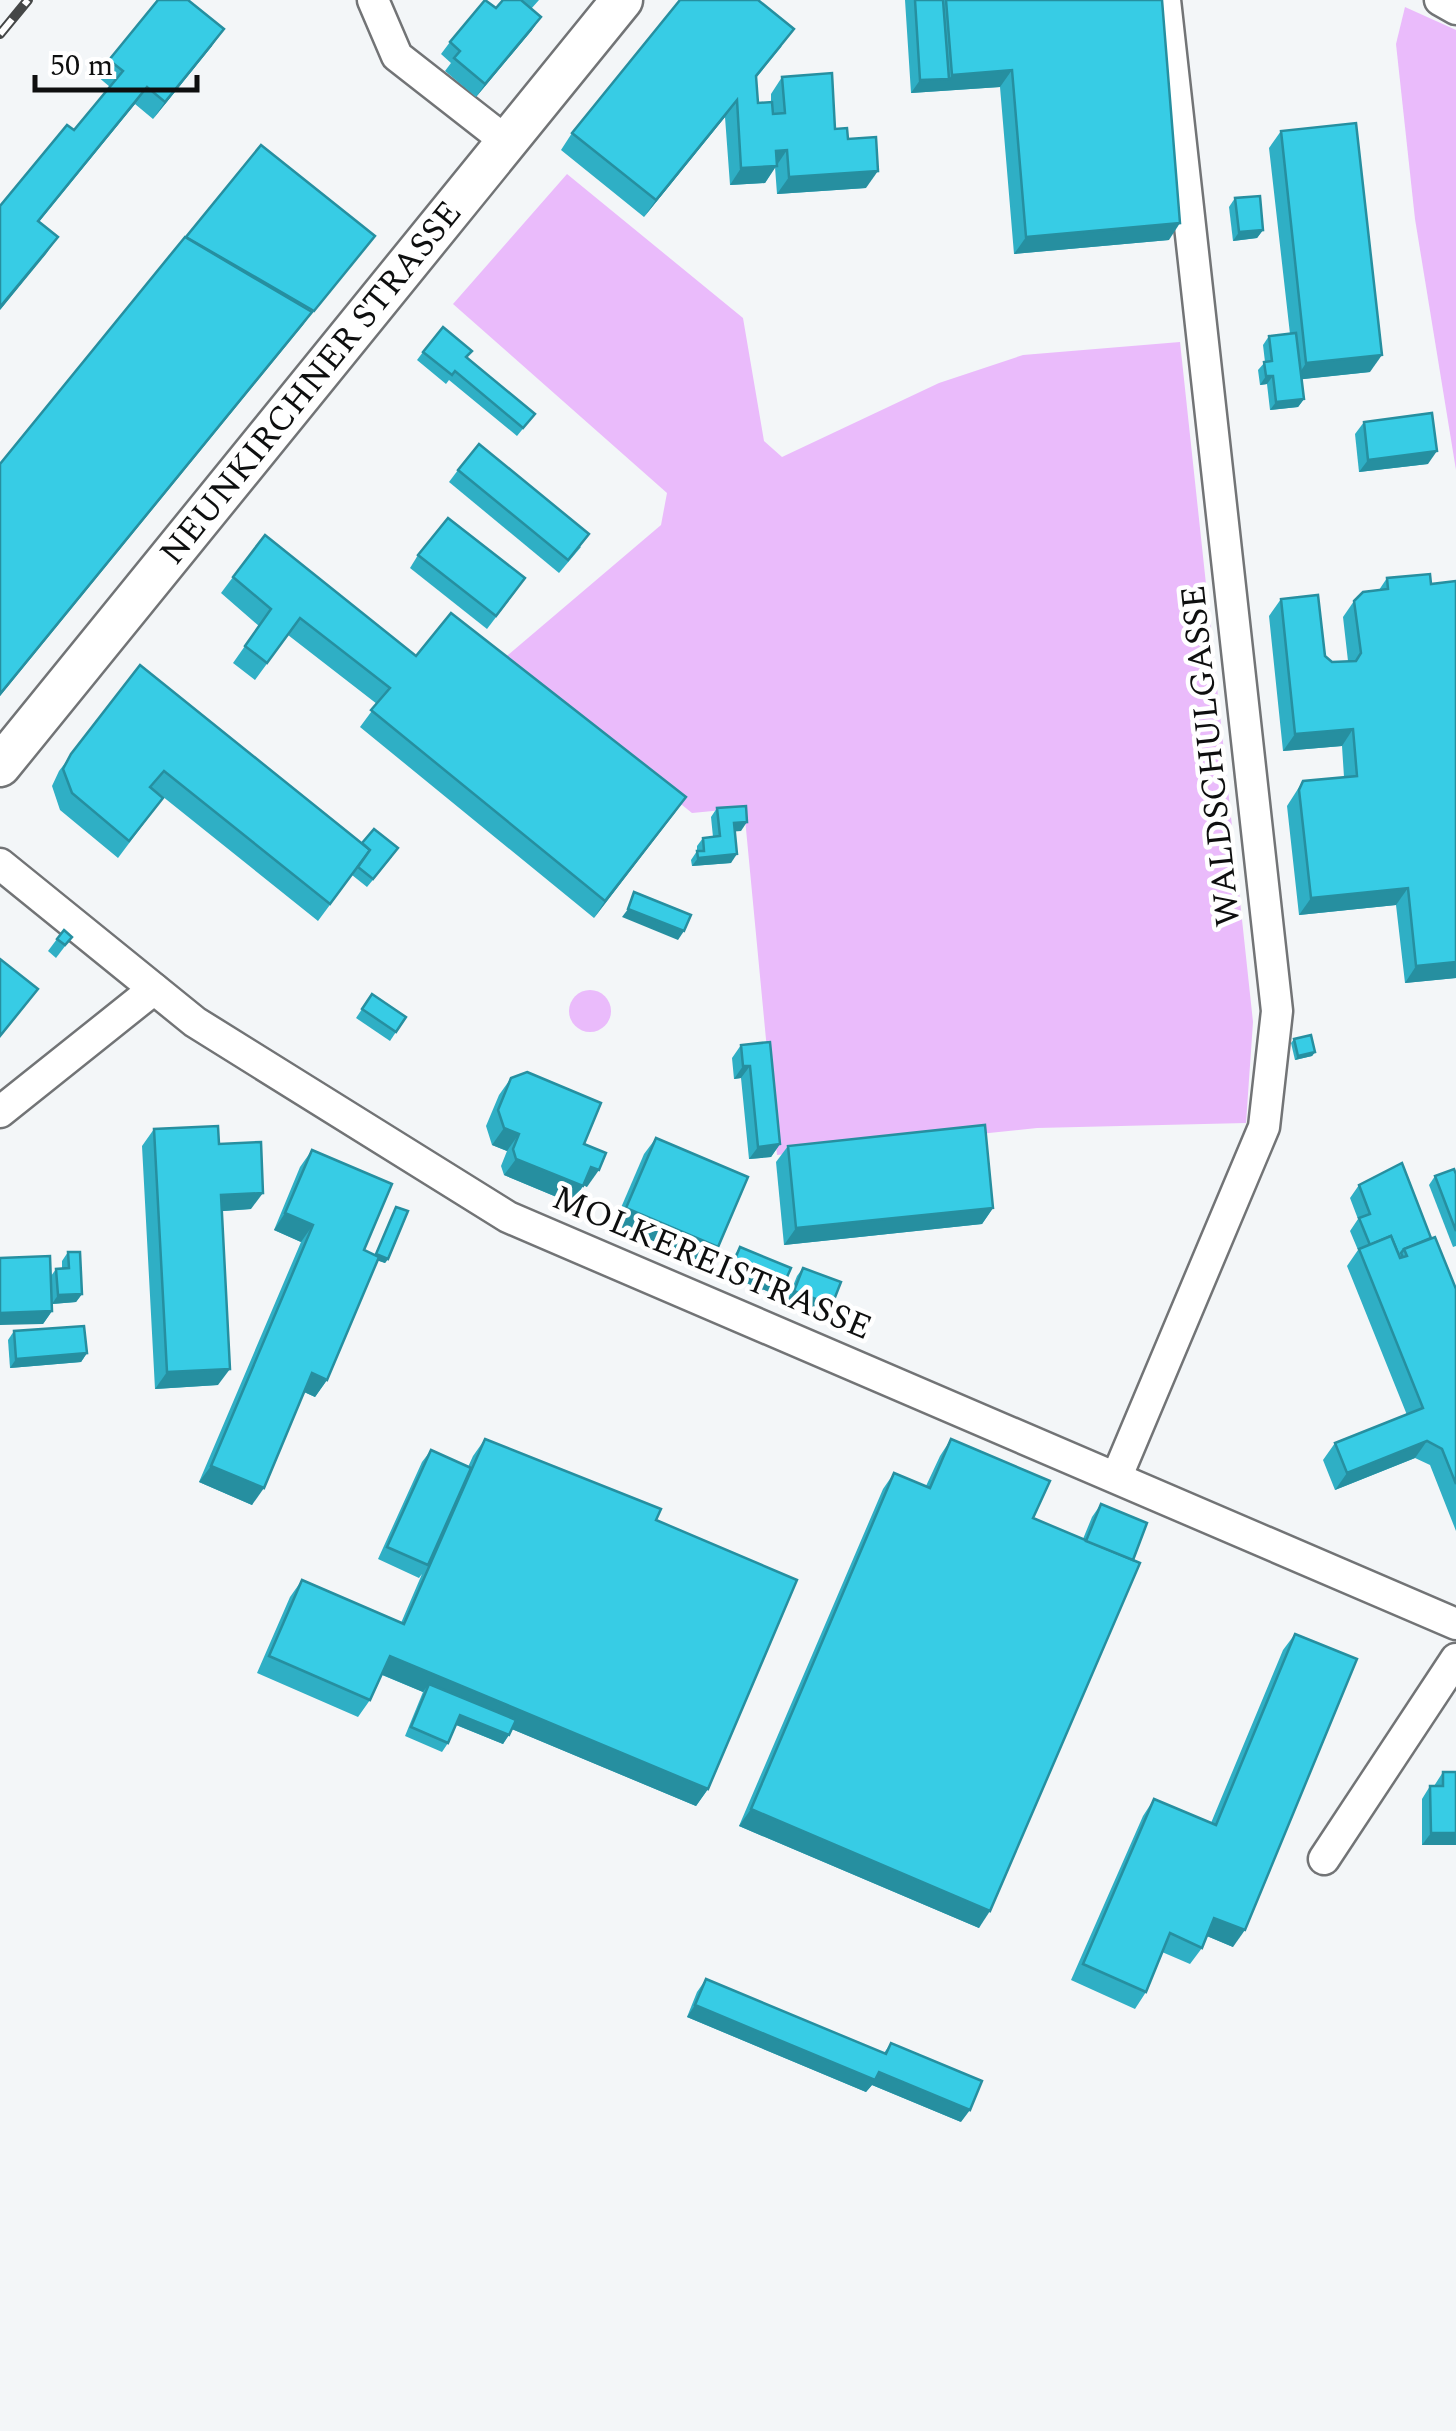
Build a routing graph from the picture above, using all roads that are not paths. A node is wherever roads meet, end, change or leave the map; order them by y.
1 (373, 0) edge
2 (622, 0) edge
3 (1165, 0) edge
4 (1440, 0) edge
5 (1456, 9) edge
6 (508, 142) junction
7 (0, 766) edge
8 (0, 864) edge
9 (154, 989) junction
10 (0, 1112) edge
11 (1117, 1476) junction
12 (1456, 1624) edge
13 (1456, 1659) edge
14 (1324, 1860) dead end

1 - 6 street
2 - 6 main road, NEUNKIRCHNER STRASSE
3 - 11 street, WALDSCHULGASSE
4 - 5 street
6 - 7 main road, NEUNKIRCHNER STRASSE
8 - 9 street, MOLKEREISTRASSE
9 - 10 street
9 - 11 street, MOLKEREISTRASSE
11 - 12 street, MOLKEREISTRASSE
13 - 14 street

